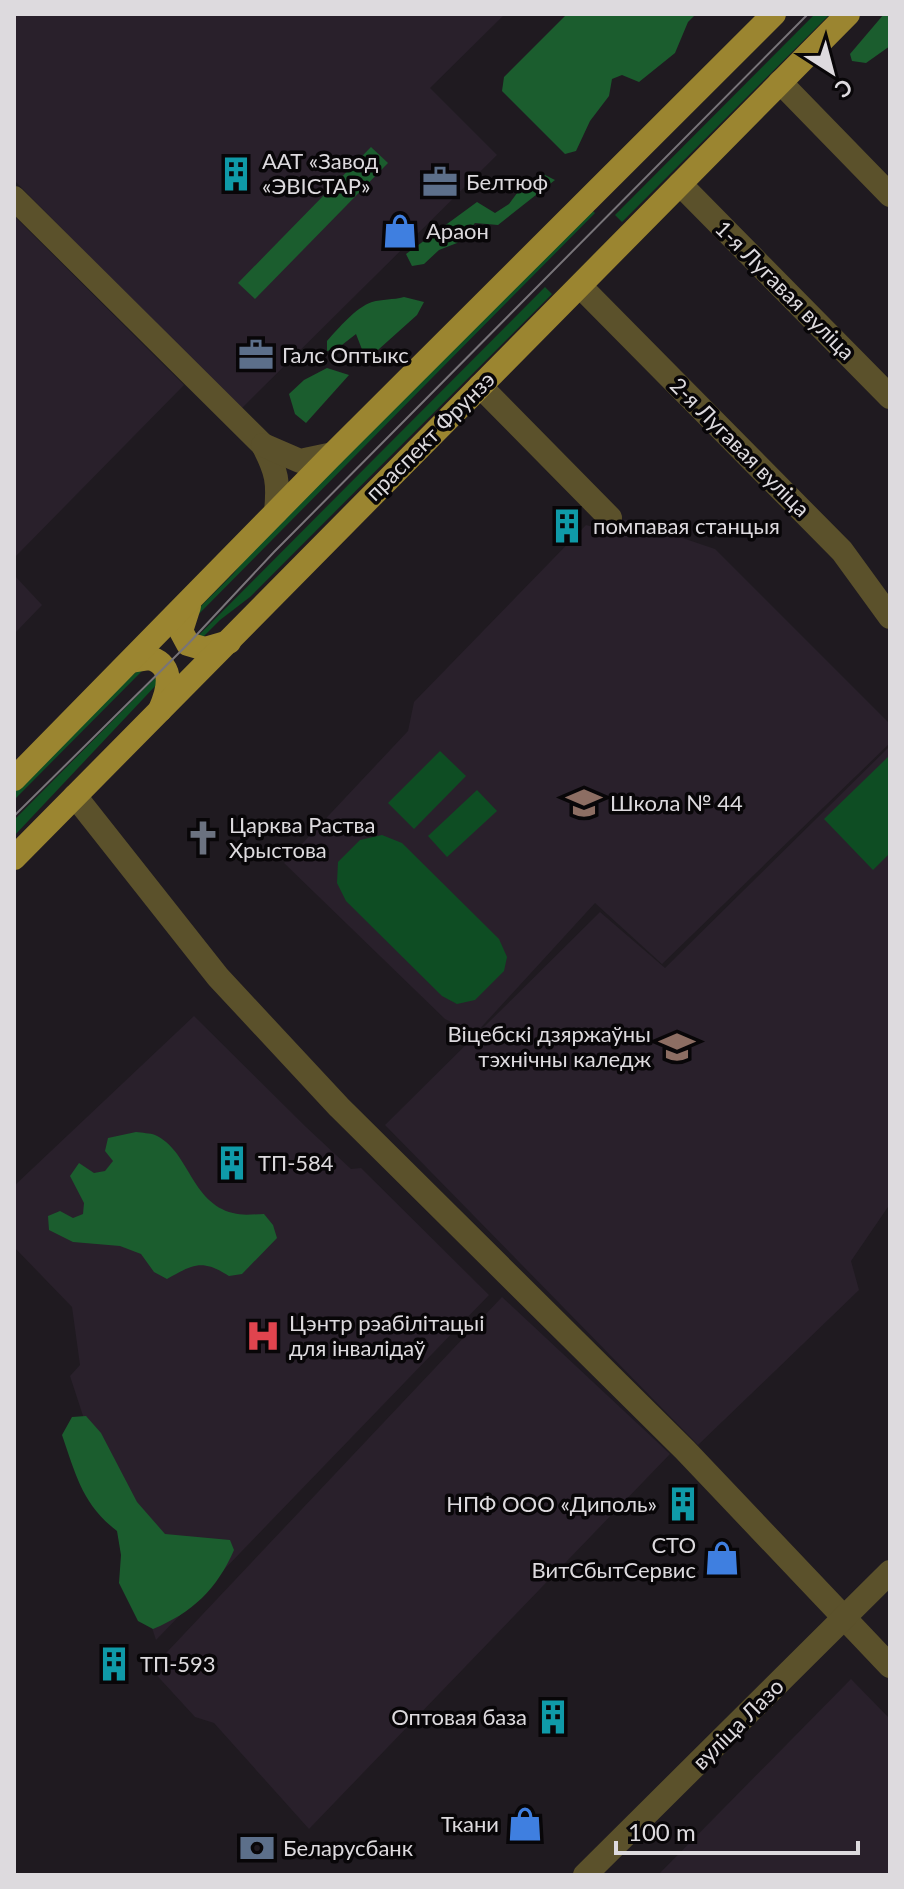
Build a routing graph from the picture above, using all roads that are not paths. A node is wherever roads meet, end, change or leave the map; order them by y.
1 (774, 14) edge
2 (848, 14) edge
3 (780, 82) junction
4 (680, 184) junction
5 (890, 195) edge
6 (14, 198) edge
7 (580, 286) junction
8 (480, 386) junction
9 (890, 397) edge
10 (263, 445) junction
11 (333, 454) junction
12 (276, 512) junction
13 (610, 518) dead end
14 (192, 600) junction
15 (890, 617) edge
16 (229, 642) junction
17 (131, 661) junction
18 (159, 712) junction
19 (14, 779) edge
20 (75, 796) junction
21 (14, 858) edge
22 (890, 1572) edge
23 (845, 1617) junction
24 (890, 1666) edge
25 (585, 1875) edge

1 - 11 main road
2 - 3 main road, праспект Фрунзэ
3 - 4 main road, праспект Фрунзэ
3 - 5 street
4 - 7 main road, праспект Фрунзэ
4 - 9 street, 1-я Лугавая вуліца
6 - 10 street
7 - 8 main road, праспект Фрунзэ
7 - 15 street, 2-я Лугавая вуліца
8 - 13 street
8 - 16 main road, праспект Фрунзэ
10 - 11 street
10 - 12 street
11 - 12 main road
12 - 14 main road
14 - 16 main road
14 - 17 main road
16 - 18 main road, праспект Фрунзэ
17 - 18 main road
17 - 19 main road
18 - 20 main road, праспект Фрунзэ
20 - 21 main road, праспект Фрунзэ
20 - 23 street
22 - 23 street, вуліца Лазо
23 - 24 street
23 - 25 street, вуліца Лазо

